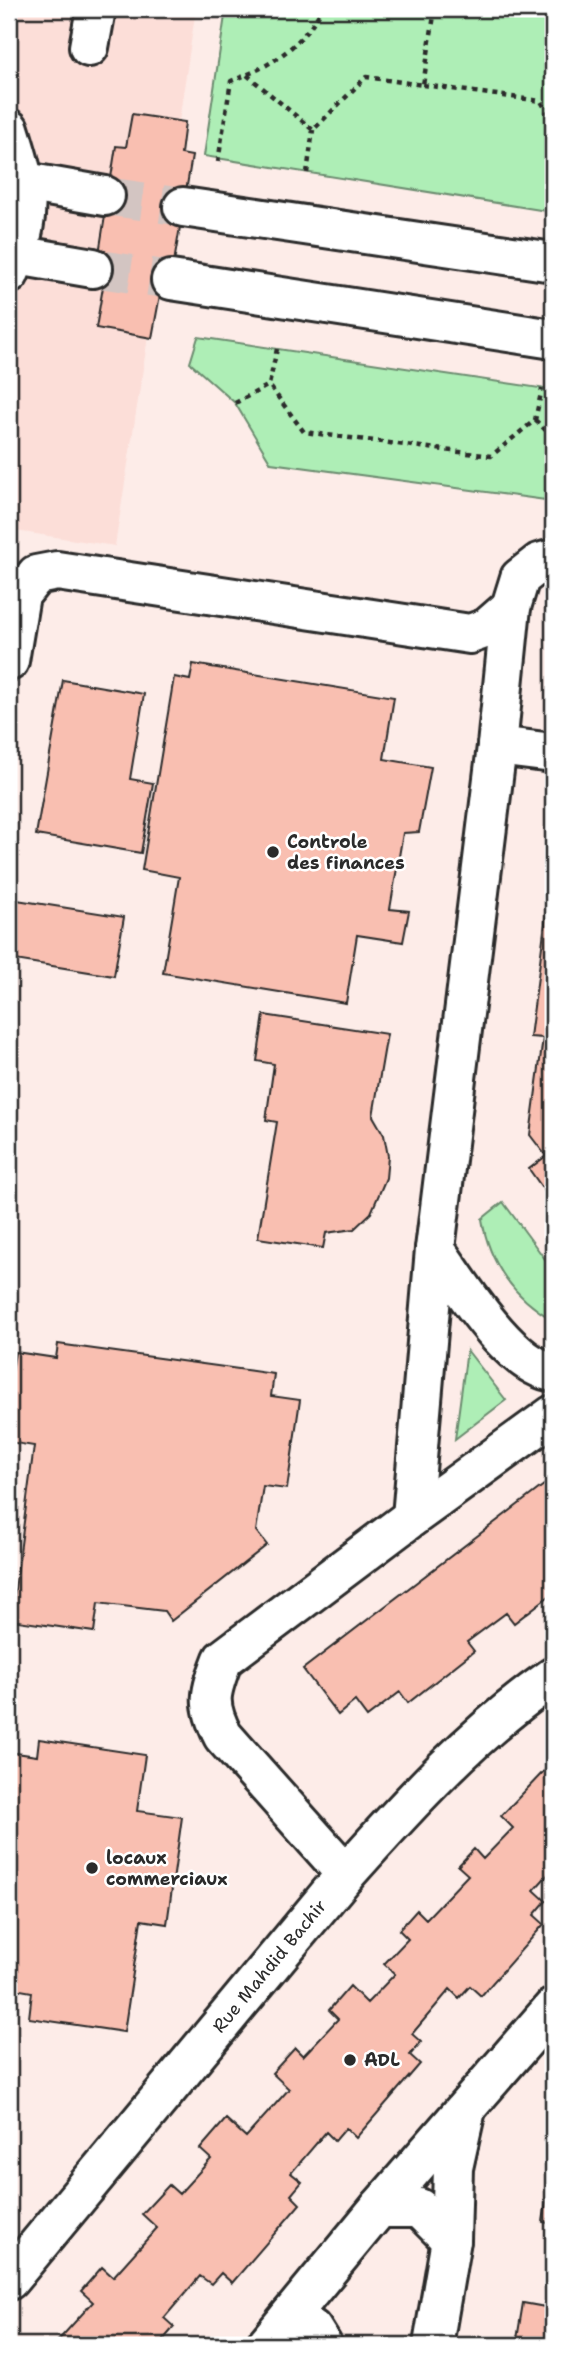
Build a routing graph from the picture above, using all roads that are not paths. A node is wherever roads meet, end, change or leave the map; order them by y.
1 (96, 9) edge
2 (89, 47) dead end
3 (9, 129) edge
4 (25, 182) junction
5 (105, 196) tunnel mouth
6 (183, 207) tunnel mouth
7 (553, 262) edge
8 (13, 265) edge
9 (93, 268) tunnel mouth
10 (171, 280) tunnel mouth
11 (553, 339) edge
12 (553, 559) edge
13 (512, 607) junction
14 (9, 661) edge
15 (497, 746) junction
16 (553, 753) edge
17 (435, 1249) junction
18 (553, 1372) edge
19 (553, 1415) edge
20 (412, 1517) junction
21 (553, 1677) edge
22 (346, 1874) junction
23 (553, 2008) edge
24 (466, 2109) junction
25 (379, 2208) junction
26 (451, 2239) junction
27 (9, 2280) edge
28 (290, 2316) junction
29 (266, 2345) edge
30 (322, 2345) edge
31 (433, 2345) edge

1 - 2 street
3 - 4 street
4 - 5 street
4 - 8 street
6 - 7 street
8 - 9 street
10 - 11 street
12 - 13 street
13 - 14 street
13 - 15 street
15 - 16 street
15 - 17 street
17 - 18 street
17 - 20 street
19 - 20 street
20 - 22 street
21 - 22 street, Rue Mahdid Bachir
22 - 27 street, Rue Mahdid Bachir
23 - 24 street
24 - 25 street
24 - 26 street
25 - 26 street
25 - 28 street
26 - 31 street
28 - 29 street
28 - 30 street

